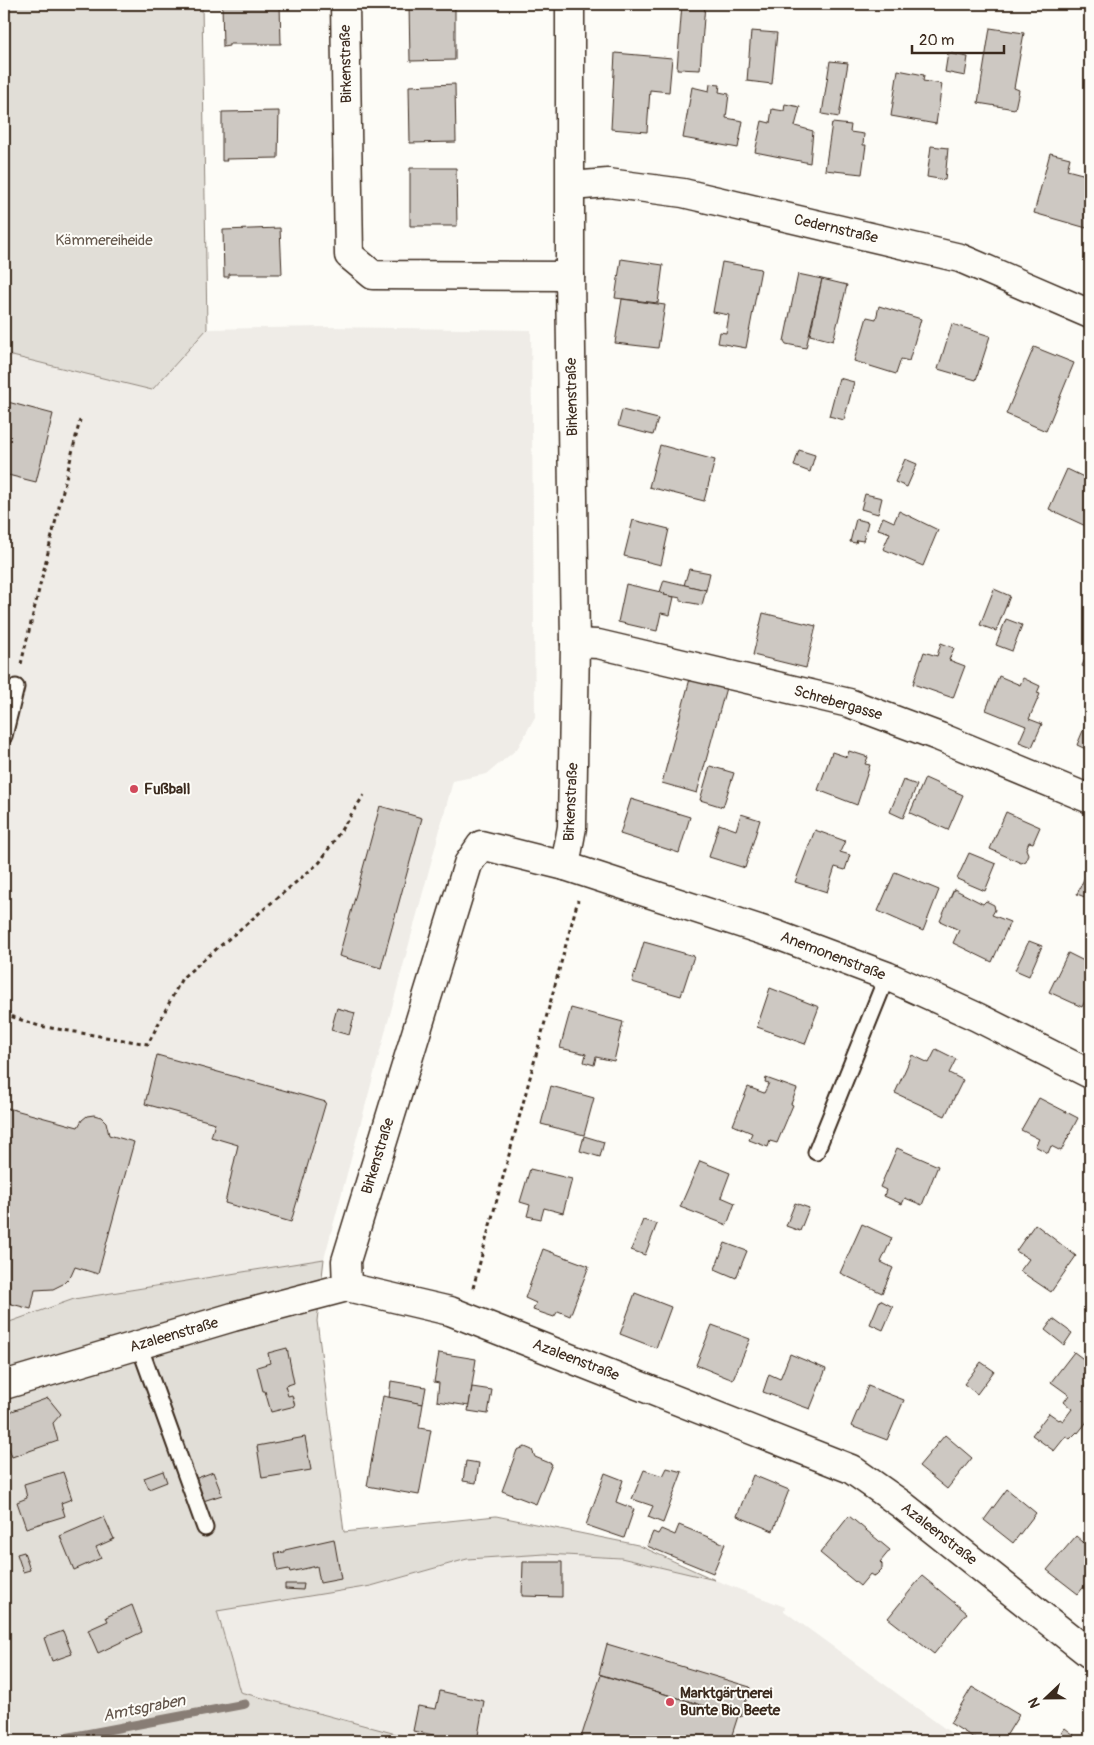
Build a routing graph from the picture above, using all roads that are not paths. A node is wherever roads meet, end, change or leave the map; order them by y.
1 (345, 4) edge
2 (570, 4) edge
3 (571, 186) junction
4 (570, 276) junction
5 (1090, 314) edge
6 (575, 643) junction
7 (16, 687) road end
8 (4, 736) edge
9 (1090, 799) edge
10 (575, 869) junction
11 (886, 976) junction
12 (1090, 1074) edge
13 (816, 1152) dead end
14 (348, 1287) junction
15 (139, 1345) junction
16 (4, 1385) edge
17 (206, 1528) dead end
18 (1090, 1654) edge

1 - 4 street, Birkenstraße
2 - 3 street, Birkenstraße
3 - 4 street, Birkenstraße
3 - 5 street, Cedernstraße
4 - 6 street, Birkenstraße
6 - 9 street, Schrebergasse
6 - 10 street, Birkenstraße
7 - 8 lane
10 - 11 street, Anemonenstraße
10 - 14 street, Birkenstraße
11 - 12 street, Anemonenstraße
11 - 13 lane
14 - 15 street, Azaleenstraße
14 - 18 street, Azaleenstraße
15 - 16 street, Azaleenstraße
15 - 17 lane

